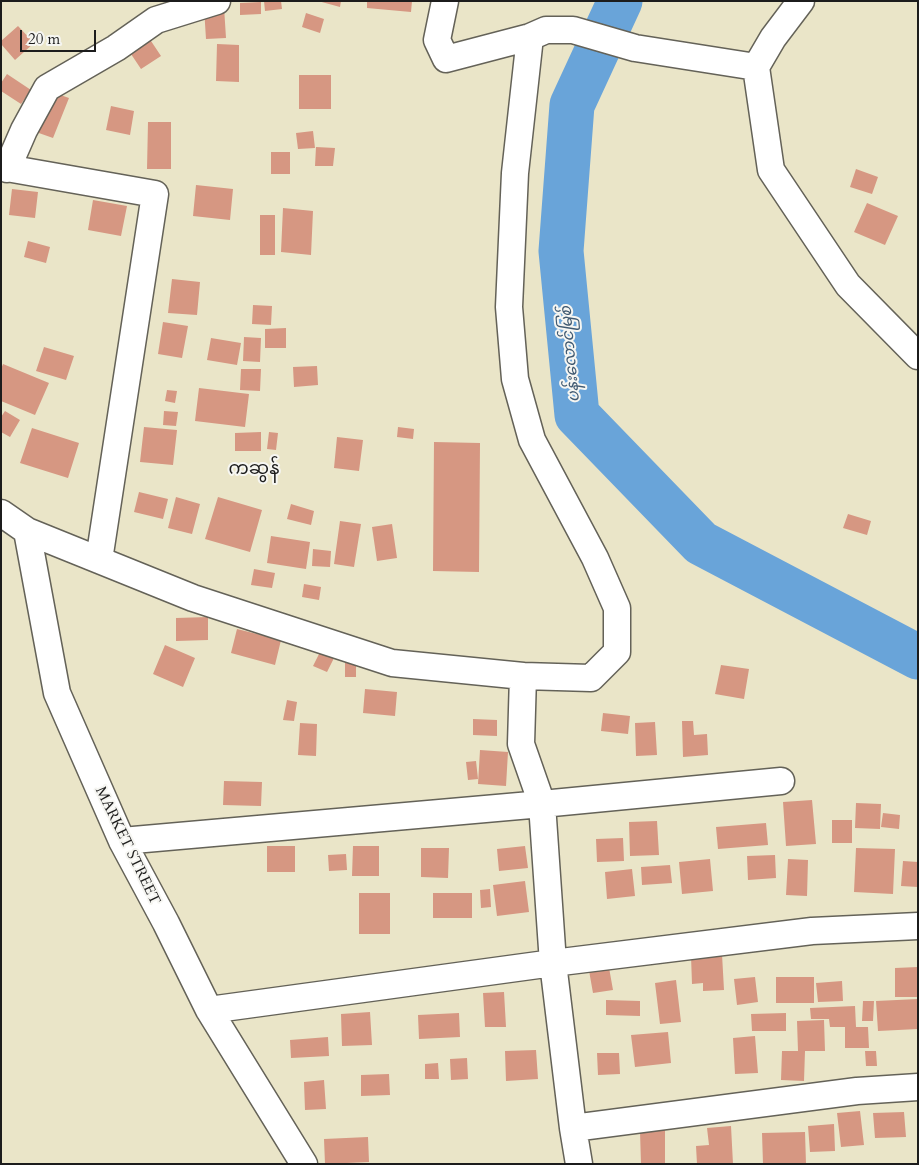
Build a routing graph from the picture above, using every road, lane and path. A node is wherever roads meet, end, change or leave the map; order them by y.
1 (217, 1) edge
2 (445, 1) edge
3 (801, 1) edge
4 (530, 37) junction
5 (756, 67) junction
6 (4, 168) edge
7 (918, 356) edge
8 (1, 513) edge
9 (27, 531) junction
10 (99, 560) junction
11 (523, 676) junction
12 (780, 781) dead end
13 (542, 804) junction
14 (122, 841) junction
15 (918, 926) edge
16 (553, 963) junction
17 (209, 1010) junction
18 (918, 1087) edge
19 (573, 1128) junction
20 (304, 1164) edge
21 (579, 1164) edge

1 - 6 street
2 - 4 street
3 - 5 street
4 - 5 street
4 - 11 street
5 - 7 street
6 - 10 street
8 - 9 street
9 - 10 street
9 - 14 street, MARKET STREET
10 - 11 street
11 - 13 street
12 - 13 street
13 - 14 street
13 - 16 street
14 - 17 street, MARKET STREET
15 - 16 street
16 - 17 street
16 - 19 street
17 - 20 street, MARKET STREET
18 - 19 street
19 - 21 street

